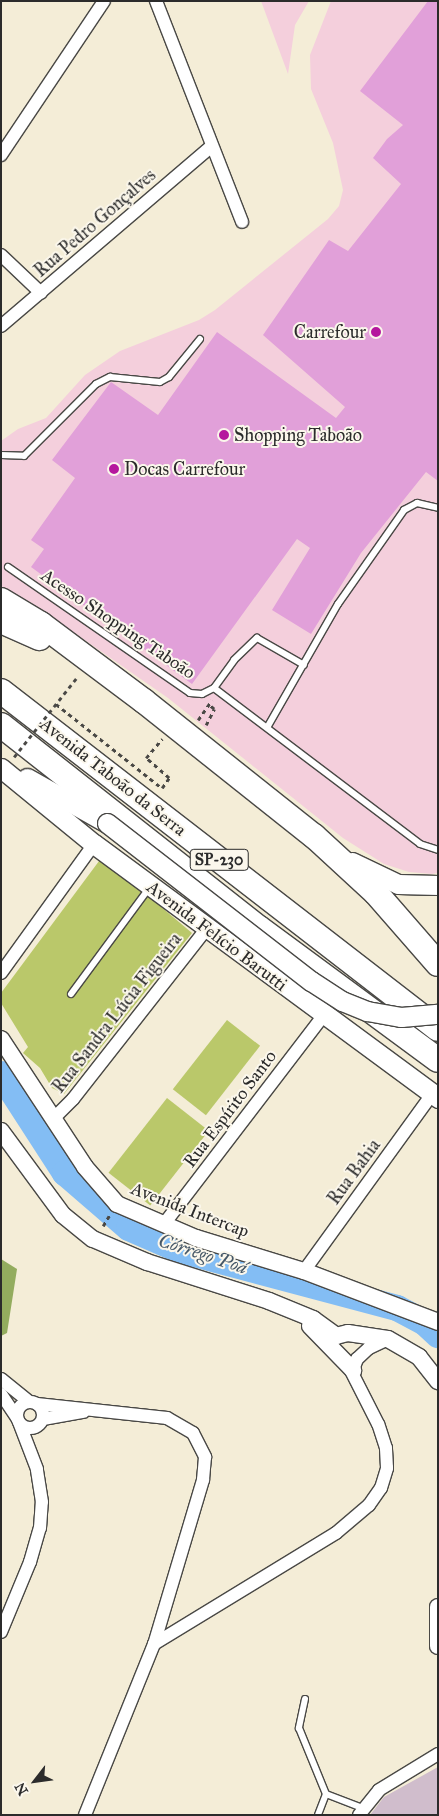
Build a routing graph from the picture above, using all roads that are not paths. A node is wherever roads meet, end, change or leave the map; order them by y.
1 (104, 1) edge
2 (156, 1) edge
3 (212, 146) junction
4 (1, 154) edge
5 (242, 222) dead end
6 (1, 255) edge
7 (41, 293) junction
8 (1, 326) edge
9 (200, 339) dead end
10 (1, 454) edge
11 (438, 508) edge
12 (8, 567) dead end
13 (1, 600) edge
14 (1, 621) edge
15 (304, 665) junction
16 (81, 667) junction
17 (214, 688) junction
18 (1, 691) edge
19 (1, 725) edge
20 (268, 726) junction
21 (7, 765) edge
22 (314, 836) junction
23 (94, 844) junction
24 (438, 850) edge
25 (438, 885) edge
26 (151, 886) junction
27 (207, 928) junction
28 (438, 964) edge
29 (1, 973) edge
30 (70, 994) dead end
31 (438, 1014) edge
32 (324, 1015) junction
33 (438, 1029) edge
34 (1, 1039) edge
35 (436, 1060) edge
36 (435, 1096) edge
37 (53, 1119) junction
38 (1, 1131) edge
39 (164, 1224) junction
40 (304, 1271) junction
41 (298, 1313) junction
42 (437, 1319) edge
43 (336, 1336) junction
44 (388, 1339) junction
45 (352, 1370) junction
46 (1, 1379) edge
47 (438, 1381) edge
48 (1, 1394) edge
49 (33, 1403) junction
50 (103, 1409) junction
51 (18, 1420) junction
52 (40, 1422) junction
53 (34, 1460) junction
54 (6, 1601) edge
55 (438, 1607) edge
56 (1, 1632) edge
57 (154, 1644) junction
58 (438, 1646) edge
59 (305, 1699) dead end
60 (438, 1754) edge
61 (326, 1794) junction
62 (361, 1811) edge
63 (85, 1815) edge
64 (318, 1815) edge

1 - 4 street
2 - 3 street
3 - 5 street
3 - 7 street, Rua Pedro Gonçalves
6 - 7 street
7 - 8 street, Rua Pedro Gonçalves
9 - 10 lane
11 - 15 lane
12 - 17 lane, Acesso Shopping Taboão
13 - 16 highway
14 - 16 highway
15 - 17 lane
15 - 20 lane
16 - 22 highway
17 - 20 lane
18 - 33 highway, Avenida Taboão da Serra / SP-230
19 - 35 highway, Avenida Taboão da Serra / SP-230
20 - 24 lane
21 - 23 main road, Avenida Felício Barutti
21 - 31 main road, bridge
22 - 25 main road
22 - 28 highway
23 - 26 main road, Avenida Felício Barutti
23 - 29 street
26 - 27 main road, Avenida Felício Barutti
26 - 30 lane
27 - 32 main road, Avenida Felício Barutti
27 - 37 street, Rua Sandra Lúcia Figueira
32 - 36 main road, Avenida Felício Barutti
32 - 39 street, Rua Espírito Santo
34 - 37 street, Avenida Intercap
36 - 40 street, Rua Bahia
37 - 39 street, Avenida Intercap
38 - 41 street
39 - 40 street, Avenida Intercap
40 - 42 street, Avenida Intercap
41 - 43 street
41 - 45 street
43 - 44 street
43 - 45 street
44 - 45 street
44 - 47 street
45 - 57 street
46 - 49 street
48 - 51 street
49 - 50 street
49 - 51 street
49 - 52 street
50 - 52 street
50 - 57 street
51 - 52 street
51 - 53 street
52 - 53 street
53 - 54 street
54 - 56 street
55 - 58 street
57 - 63 street
59 - 61 lane
60 - 62 street
61 - 62 lane
61 - 64 lane

